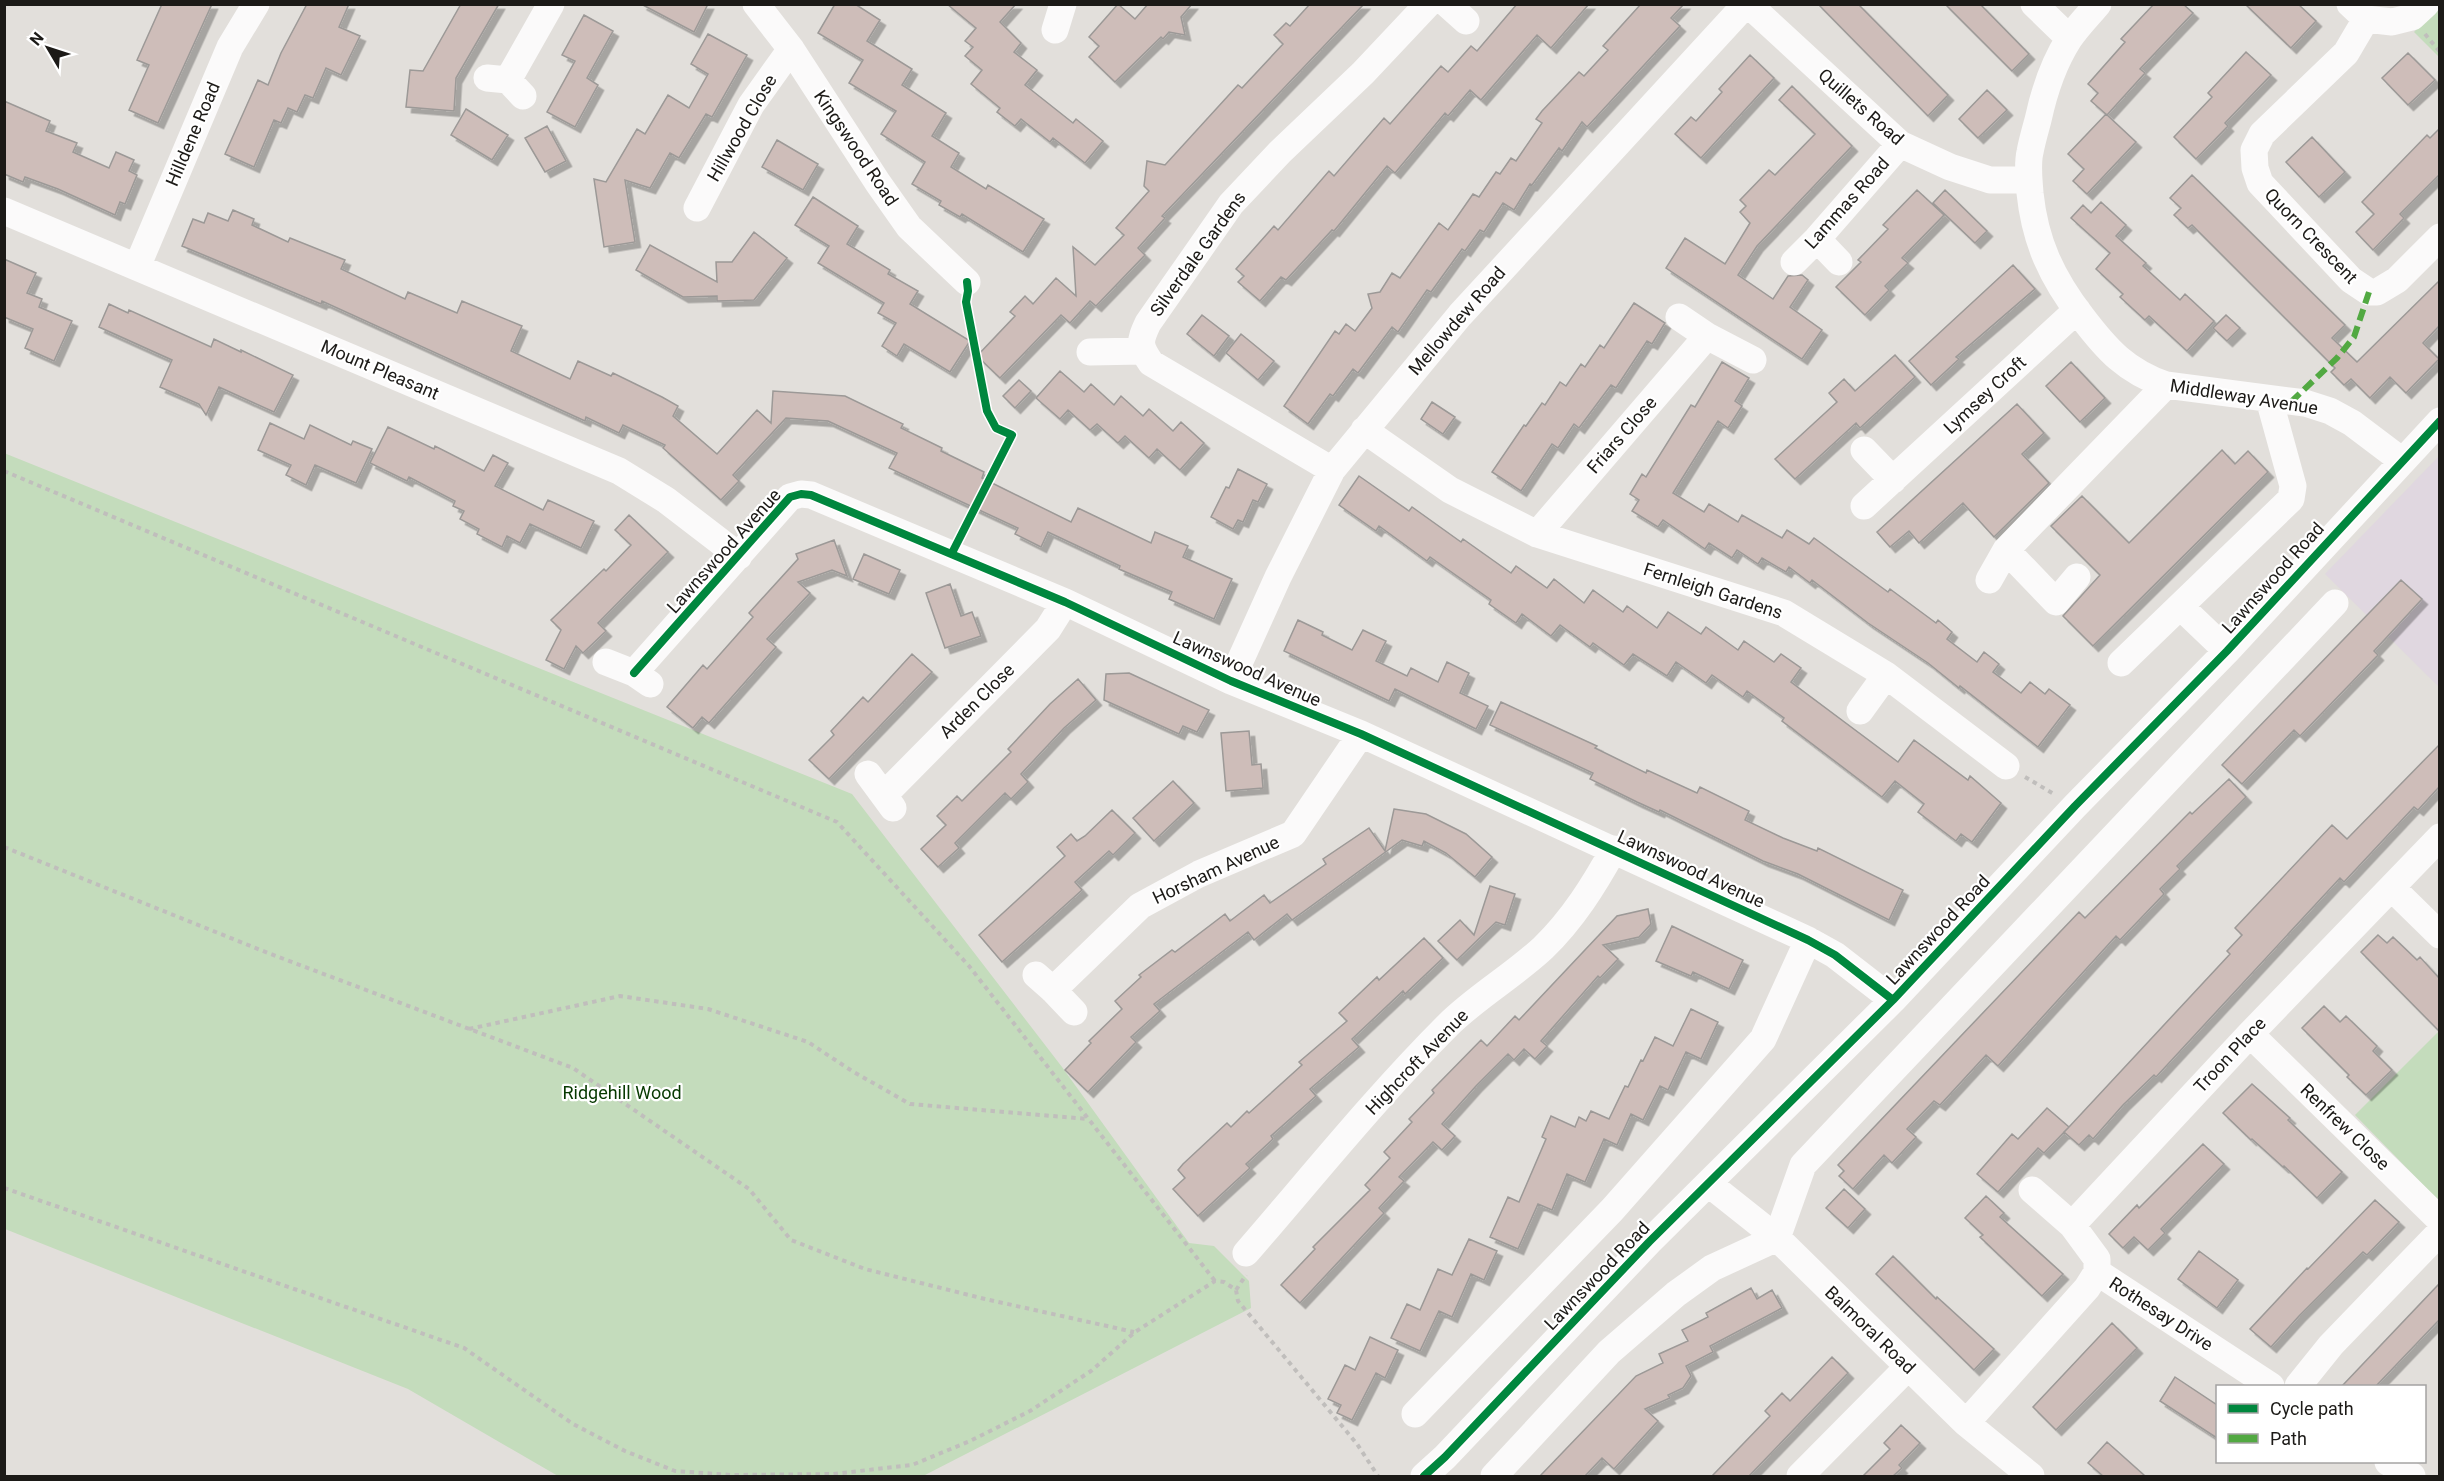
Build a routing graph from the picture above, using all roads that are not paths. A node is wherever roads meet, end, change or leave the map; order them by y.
1 (256, 4) edge
2 (551, 4) edge
3 (756, 4) edge
4 (1063, 4) edge
5 (1428, 4) edge
6 (1747, 4) edge
7 (2034, 4) edge
8 (2098, 4) edge
9 (2426, 4) edge
10 (2358, 12) edge
11 (1055, 30) dead end
12 (2069, 38) junction
13 (791, 49) junction
14 (506, 85) dead end
15 (1900, 144) junction
16 (2029, 180) junction
17 (4, 211) edge
18 (697, 212) dead end
19 (2439, 237) edge
20 (1817, 239) junction
21 (1794, 262) dead end
22 (1839, 262) dead end
23 (137, 267) junction
24 (967, 282) dead end
25 (2077, 310) junction
26 (1679, 317) dead end
27 (1707, 336) junction
28 (1142, 351) junction
29 (1090, 352) dead end
30 (1753, 360) dead end
31 (2166, 385) junction
32 (2269, 399) junction
33 (1364, 430) junction
34 (2436, 434) edge
35 (1864, 450) dead end
36 (2401, 460) junction
37 (1332, 470) junction
38 (1893, 480) junction
39 (1863, 506) dead end
40 (1537, 534) junction
41 (2006, 550) junction
42 (740, 556) junction
43 (2077, 577) dead end
44 (1989, 580) dead end
45 (1065, 602) junction
46 (2335, 603) dead end
47 (2181, 607) junction
48 (2227, 651) junction
49 (606, 662) dead end
50 (2121, 663) dead end
51 (1886, 675) junction
52 (1231, 681) junction
53 (1860, 711) dead end
54 (1361, 735) junction
55 (2006, 766) road end
56 (882, 793) dead end
57 (2439, 837) edge
58 (1614, 849) junction
59 (2392, 888) junction
60 (2439, 935) edge
61 (1808, 940) junction
62 (1893, 1000) junction
63 (1074, 1012) dead end
64 (2250, 1034) junction
65 (1709, 1184) junction
66 (2032, 1190) dead end
67 (2439, 1220) edge
68 (2072, 1225) junction
69 (2439, 1232) edge
70 (1777, 1238) junction
71 (1245, 1253) dead end
72 (2097, 1272) junction
73 (1908, 1367) junction
74 (2269, 1385) edge
75 (2299, 1385) edge
76 (1415, 1413) dead end
77 (1966, 1423) junction
78 (2391, 1463) edge
79 (1424, 1476) edge
80 (1494, 1476) edge
81 (1800, 1476) edge
82 (2031, 1476) edge
83 (2412, 1476) edge

1 - 23 street, Hilldene Road
2 - 14 street
3 - 13 street, Kingswood Road
4 - 11 street
5 - 28 street, Silverdale Gardens
6 - 15 street, Quillets Road
6 - 33 street, Mellowdew Road
7 - 12 street
8 - 12 street, Middleway Avenue
9 - 10 street
10 - 19 street, Quorn Crescent
12 - 16 street, Middleway Avenue
13 - 18 street, Hillwood Close
13 - 24 street, Kingswood Road
15 - 16 street, Quillets Road
15 - 20 street, Lammas Road
16 - 25 street, Middleway Avenue
17 - 23 street, Mount Pleasant
20 - 21 street, Lammas Road
20 - 22 street
23 - 42 street, Mount Pleasant
25 - 31 street, Middleway Avenue
25 - 38 street, Lymsey Croft
26 - 27 street
27 - 30 street
27 - 40 street, Friars Close
28 - 29 street
28 - 37 street
31 - 32 street, Middleway Avenue
31 - 41 street
32 - 36 street, Middleway Avenue
32 - 47 street
33 - 37 street, Mellowdew Road
33 - 40 street, Fernleigh Gardens
34 - 36 street, Lawnswood Road
35 - 38 street
36 - 48 street, Lawnswood Road
37 - 52 street, Mellowdew Road
38 - 39 street, Lymsey Croft
40 - 51 street, Fernleigh Gardens
41 - 43 street
41 - 44 street
42 - 45 street, Lawnswood Avenue
42 - 49 street, Lawnswood Avenue
45 - 52 street, Lawnswood Avenue
45 - 56 street, Arden Close
46 - 70 street
47 - 48 street
47 - 50 street
48 - 62 street, Lawnswood Road
51 - 53 street
51 - 55 street, Fernleigh Gardens
52 - 54 street, Lawnswood Avenue
54 - 58 street, Lawnswood Avenue
54 - 63 street, Horsham Avenue
57 - 59 street, Troon Place
58 - 61 street, Lawnswood Avenue
58 - 71 street, Highcroft Avenue
59 - 60 street
59 - 64 street, Troon Place
61 - 62 street, Lawnswood Avenue
61 - 76 street
62 - 65 street, Lawnswood Road
64 - 67 street, Renfrew Close
64 - 68 street, Troon Place
65 - 70 street, Balmoral Road
65 - 79 street, Lawnswood Road
66 - 68 street
68 - 72 street
69 - 75 street
70 - 73 street, Balmoral Road
70 - 80 street
72 - 74 street, Rothesay Drive
72 - 77 street, Rothesay Drive
73 - 77 street, Balmoral Road
73 - 81 street
77 - 82 street, Balmoral Road
78 - 83 street

